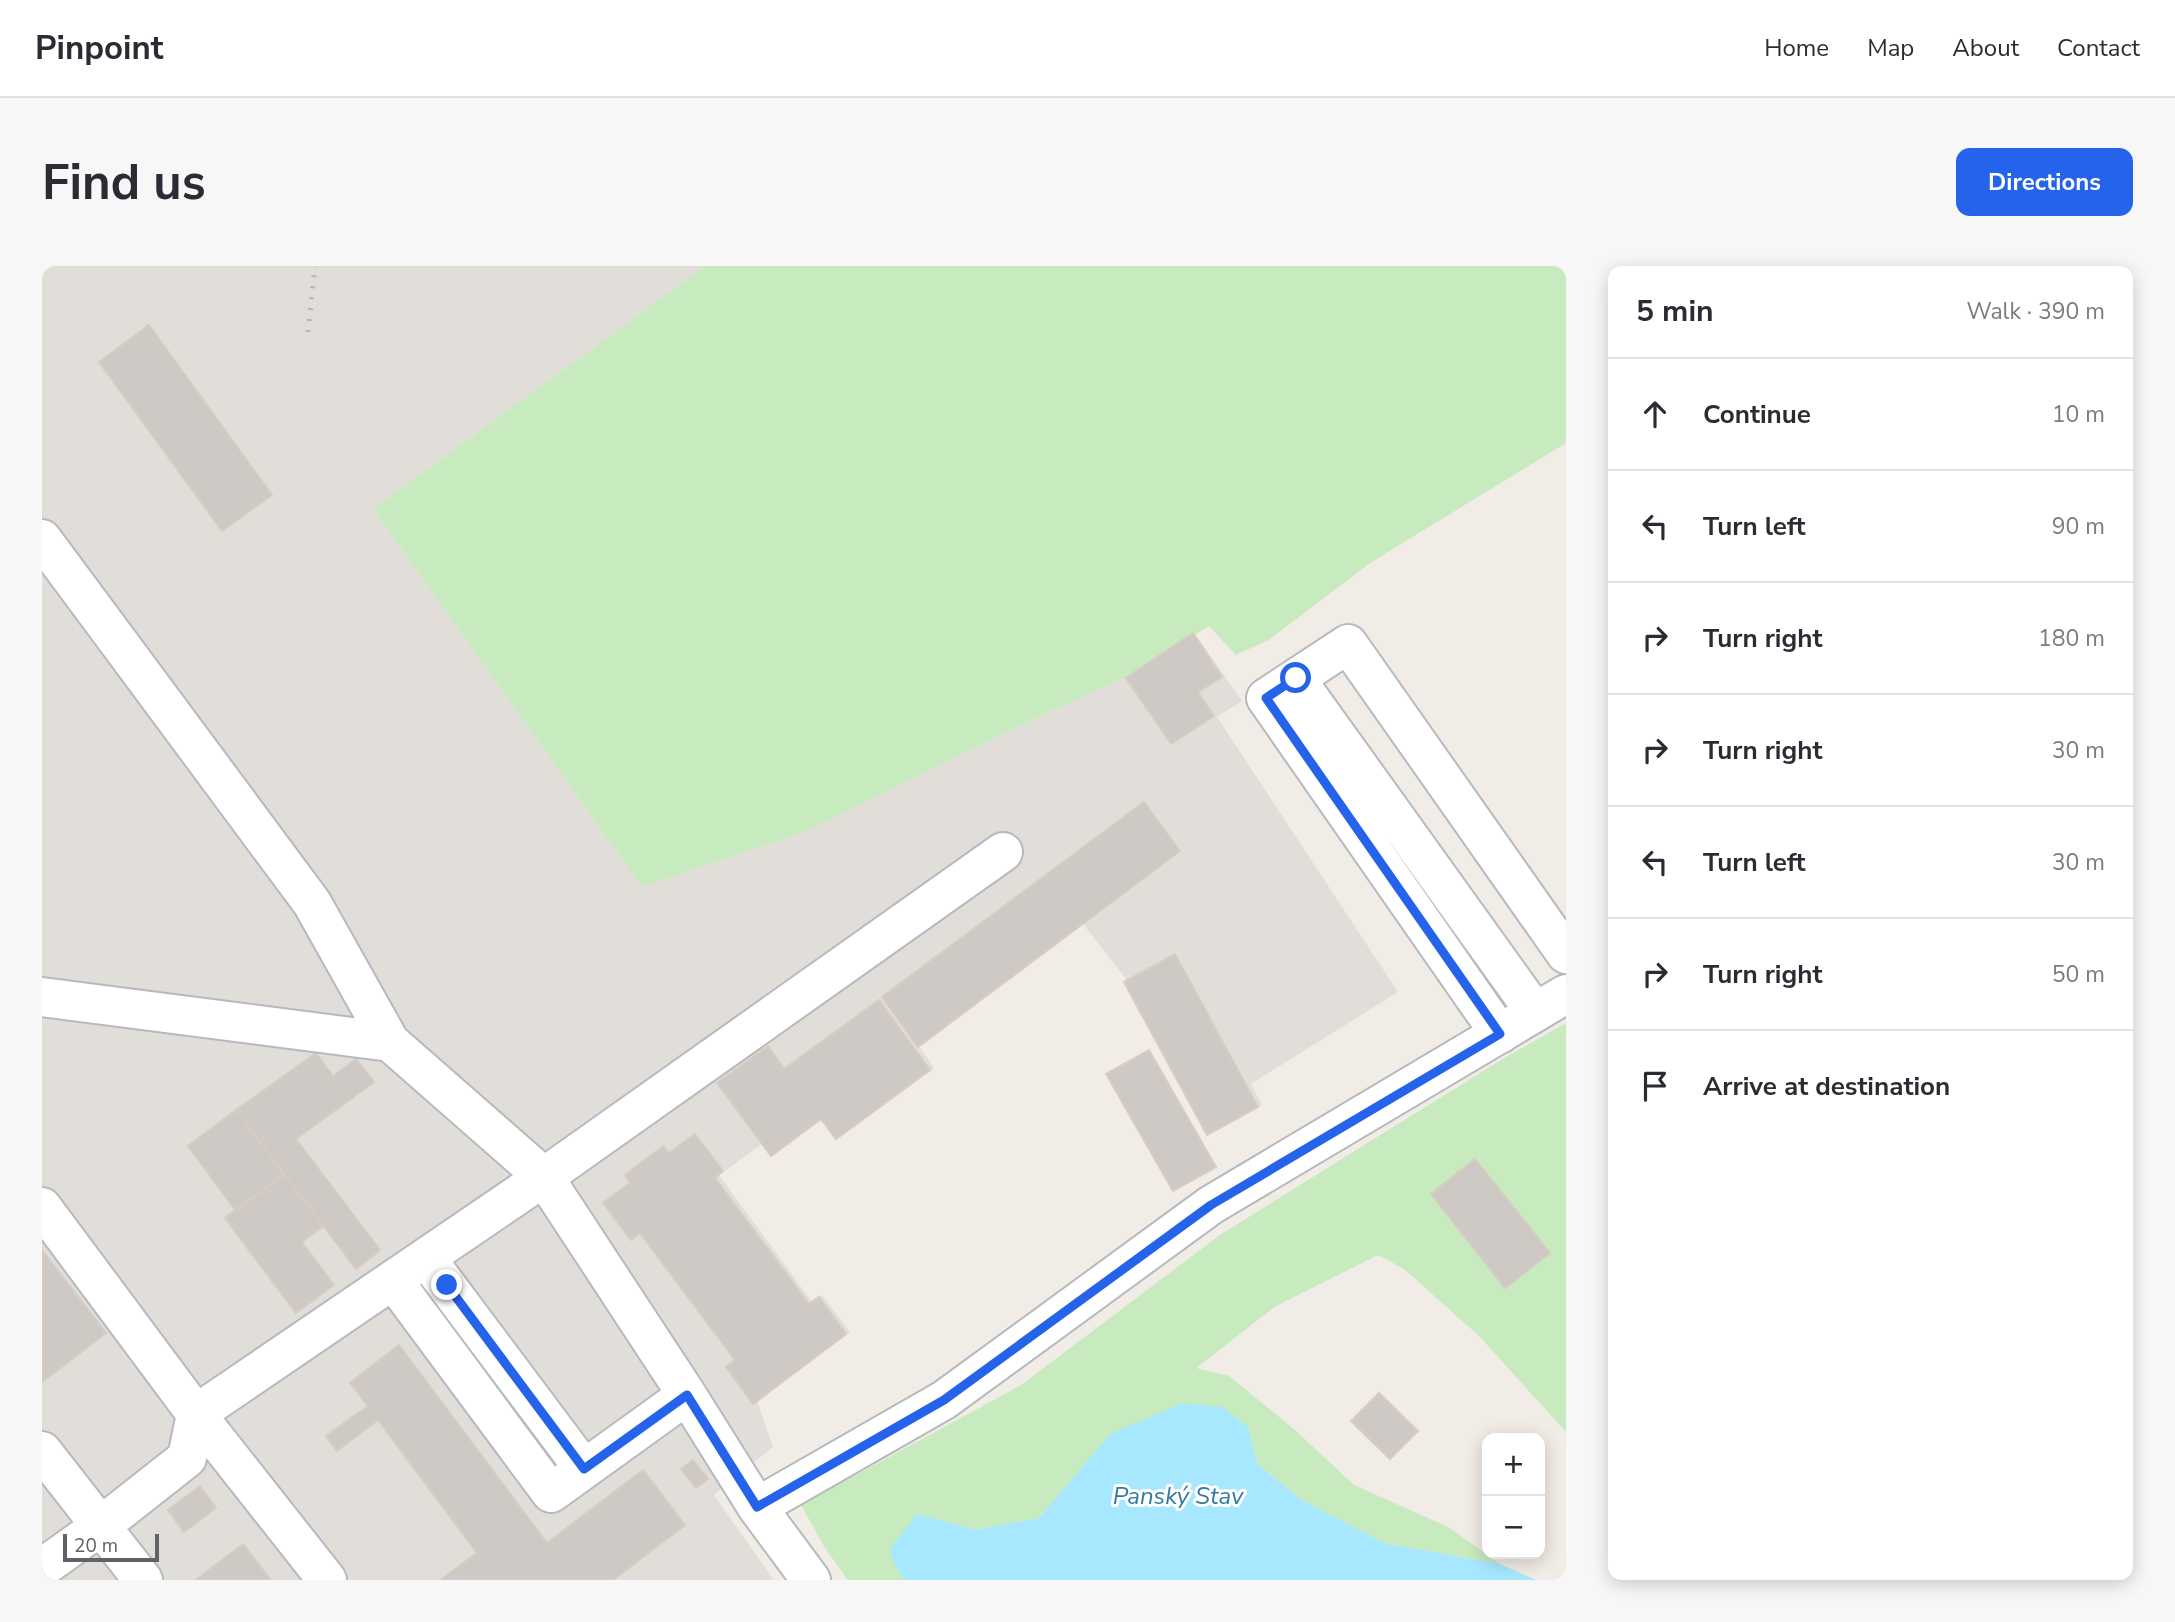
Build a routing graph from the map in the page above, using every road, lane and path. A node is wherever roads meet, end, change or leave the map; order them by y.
1 (42, 539) edge
2 (1296, 678) junction
3 (1003, 852) dead end
4 (1566, 954) edge
5 (42, 997) edge
6 (1551, 1003) edge
7 (1500, 1034) junction
8 (390, 1042) junction
9 (544, 1177) junction
10 (42, 1207) edge
11 (426, 1258) junction
12 (393, 1280) junction
13 (687, 1395) junction
14 (196, 1414) junction
15 (42, 1451) edge
16 (584, 1469) junction
17 (757, 1507) junction
18 (102, 1525) junction
19 (42, 1568) edge
20 (143, 1580) edge
21 (327, 1580) edge
22 (811, 1580) edge

1 - 8 street
2 - 4 street
2 - 6 street
2 - 7 street
3 - 9 street
5 - 8 street
6 - 7 street
7 - 17 street
8 - 9 street
9 - 11 street
9 - 13 street
10 - 14 street
11 - 12 street
11 - 16 street
12 - 14 street
12 - 16 street
13 - 16 street
13 - 17 street
14 - 18 street
14 - 21 street
15 - 18 street
17 - 22 street
18 - 19 street
18 - 20 street

